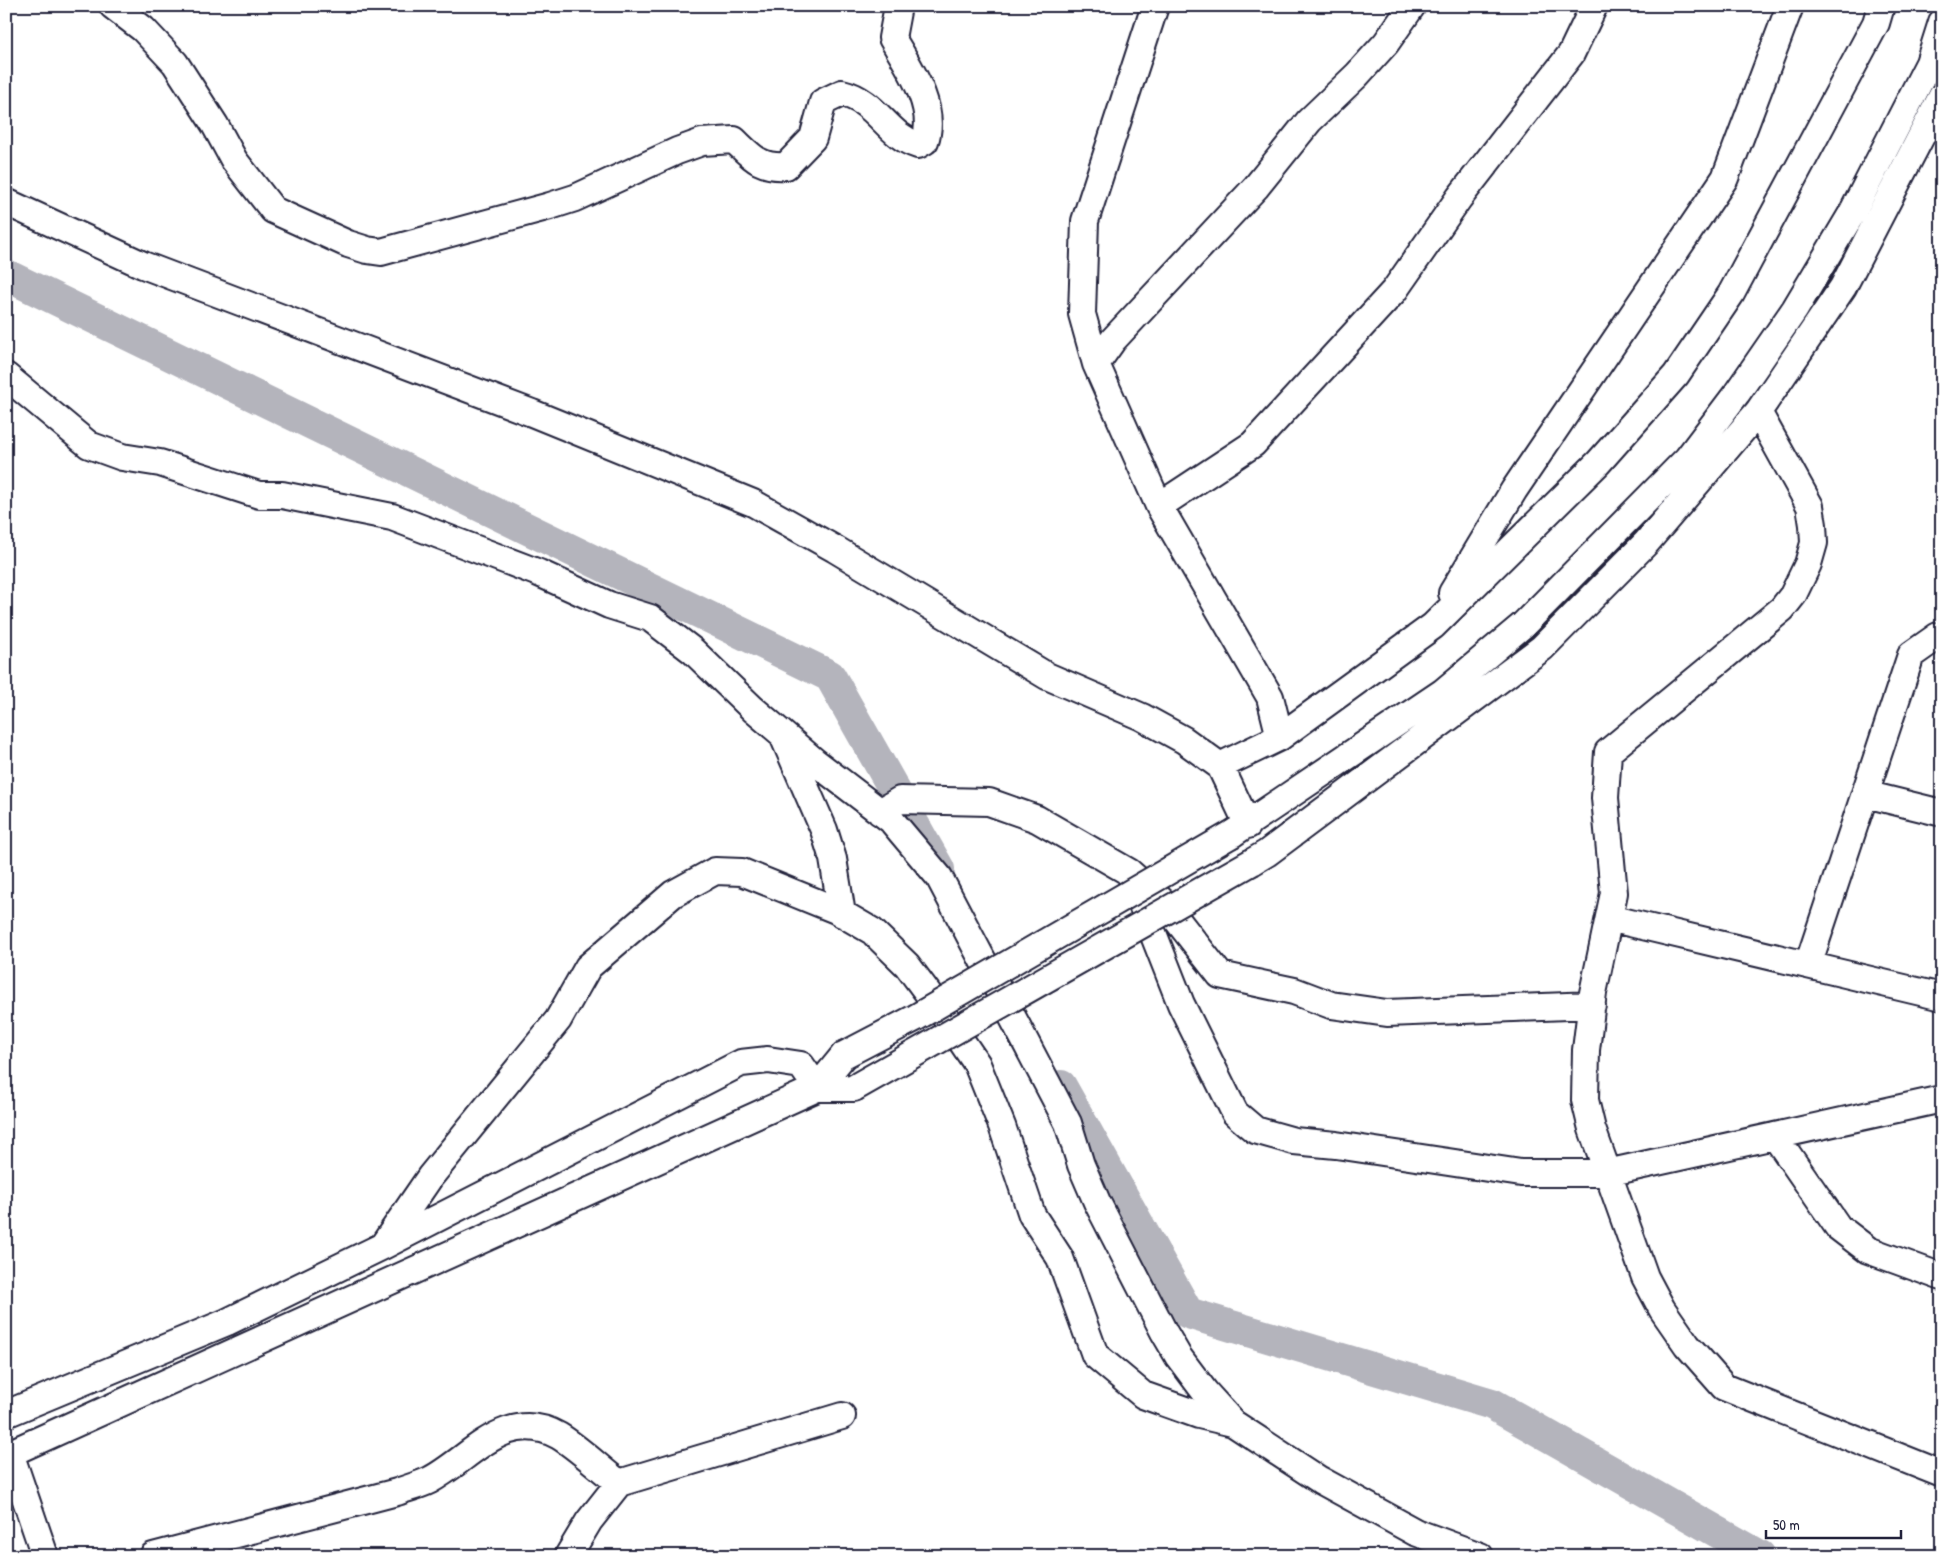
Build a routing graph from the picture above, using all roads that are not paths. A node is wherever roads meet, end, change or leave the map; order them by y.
1 (113, 6) edge
2 (898, 6) edge
3 (1155, 6) edge
4 (1412, 6) edge
5 (1594, 6) edge
6 (1790, 6) edge
7 (1881, 6) edge
8 (1942, 22) edge
9 (1942, 96) edge
10 (6, 202) edge
11 (1096, 364) junction
12 (6, 376) edge
13 (1758, 412) junction
14 (1159, 506) junction
15 (1433, 626) junction
16 (1942, 637) edge
17 (782, 733) junction
18 (1280, 736) junction
19 (1220, 766) junction
20 (1865, 794) junction
21 (880, 812) junction
22 (1942, 814) edge
23 (1240, 830) junction
24 (1129, 872) junction
25 (842, 914) junction
26 (1609, 918) junction
27 (1808, 965) junction
28 (1942, 997) edge
29 (1592, 1005) junction
30 (817, 1088) junction
31 (1942, 1099) edge
32 (1775, 1136) junction
33 (1607, 1173) junction
34 (383, 1246) junction
35 (1942, 1278) edge
36 (6, 1414) edge
37 (842, 1416) dead end
38 (1233, 1423) junction
39 (8, 1454) edge
40 (1942, 1474) edge
41 (619, 1483) junction
42 (45, 1556) edge
43 (153, 1556) edge
44 (568, 1556) edge
45 (1480, 1556) edge

1 - 2 street
3 - 11 street
4 - 11 street
5 - 14 street
6 - 15 street
7 - 15 street
8 - 23 street
9 - 13 street
10 - 19 street
11 - 14 street
12 - 17 street
13 - 26 street
13 - 30 street, bridge
14 - 18 street
15 - 18 street
16 - 20 street
17 - 21 street
17 - 25 street
18 - 19 street
19 - 23 street
20 - 22 street
20 - 27 street
21 - 24 street
21 - 38 street
23 - 30 street, bridge
24 - 29 street
24 - 33 street
25 - 34 street
25 - 38 street
26 - 27 street
26 - 29 street
27 - 28 street
29 - 33 street
30 - 34 street
30 - 39 street
31 - 32 street
32 - 33 street
32 - 35 street
33 - 40 street
34 - 36 street
37 - 41 street
38 - 45 street
39 - 42 street
41 - 43 street
41 - 44 street

